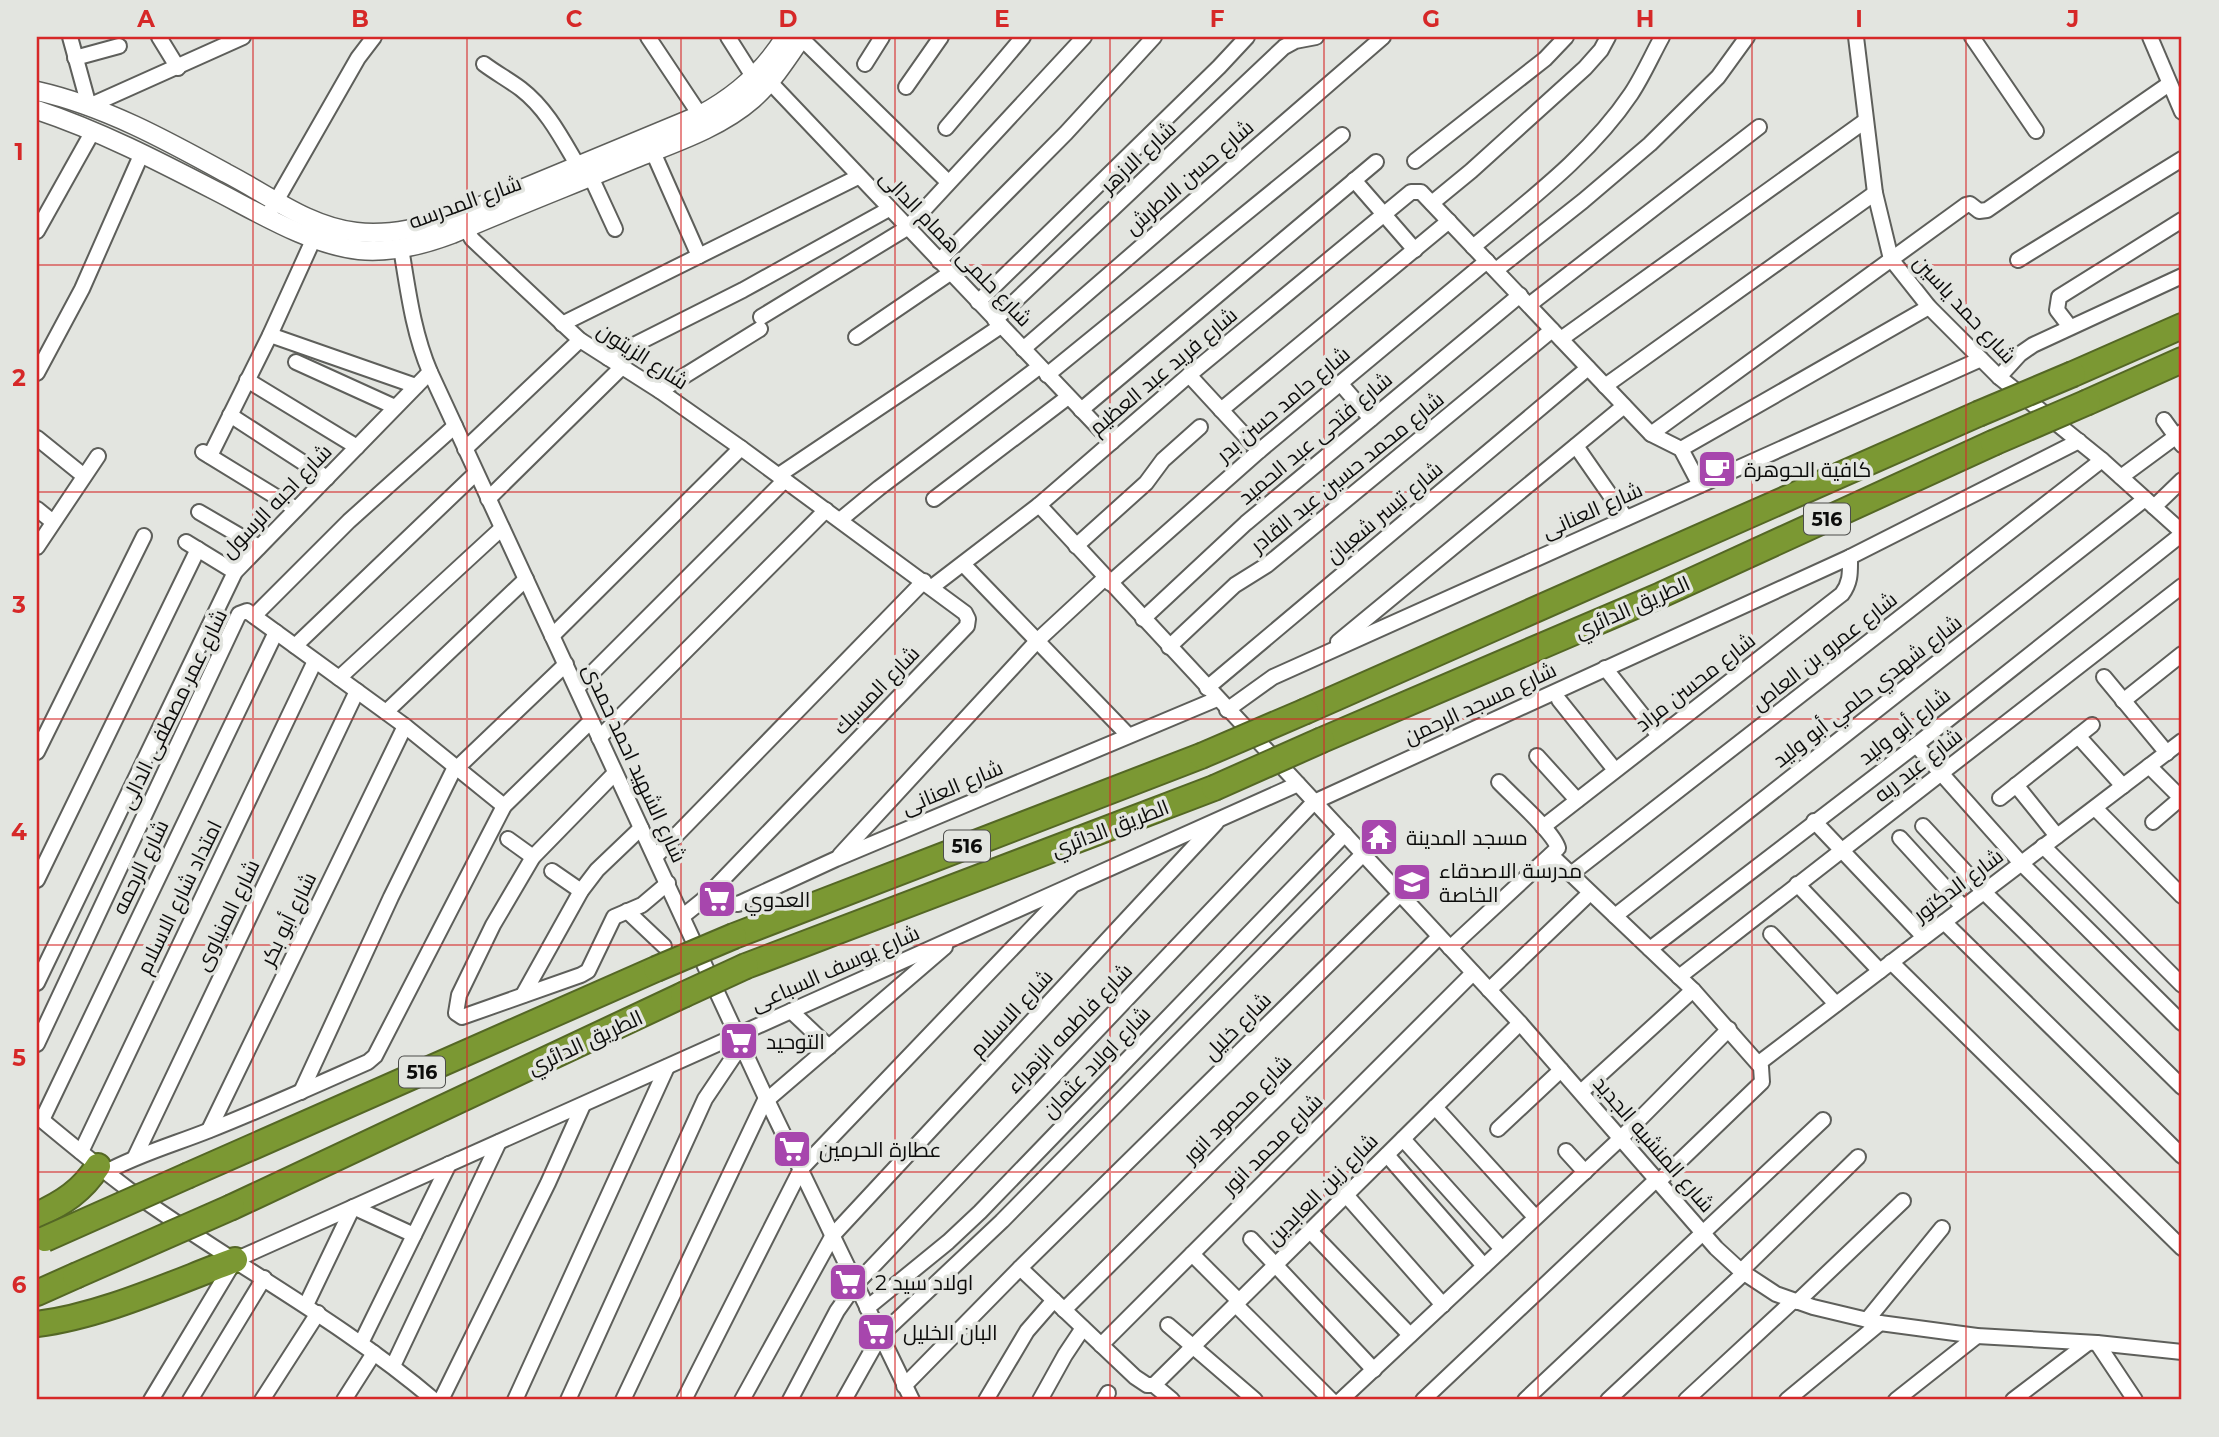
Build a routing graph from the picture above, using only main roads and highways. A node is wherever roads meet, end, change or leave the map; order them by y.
1 (2182, 326) edge
2 (2182, 360) edge
3 (95, 1163) road end
4 (37, 1215) edge
5 (41, 1241) edge
6 (235, 1260) road end
7 (37, 1293) edge
8 (37, 1324) edge

1 - 5 highway, الطريق الدائري / 516, bridge
2 - 7 highway, الطريق الدائري / 516, bridge
3 - 4 highway
6 - 8 highway

